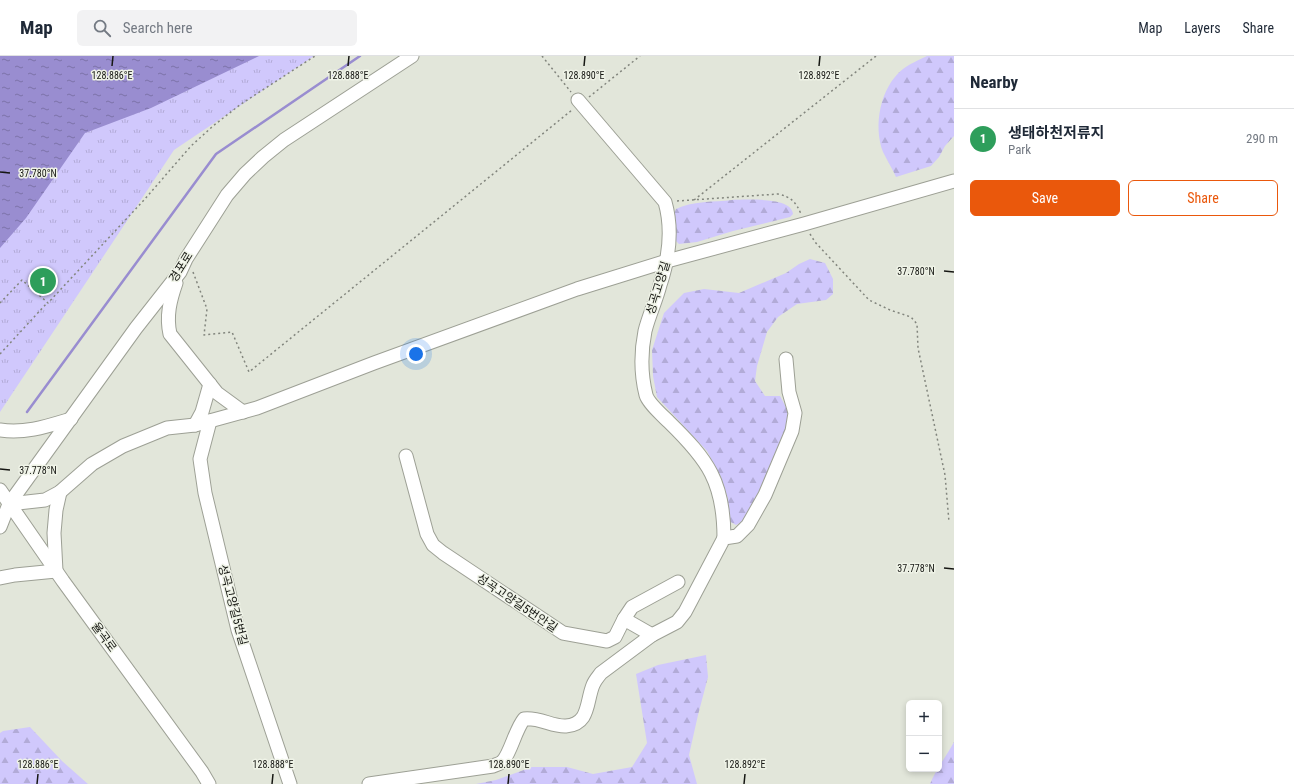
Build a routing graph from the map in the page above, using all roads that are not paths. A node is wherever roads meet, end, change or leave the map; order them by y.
1 (412, 56) edge
2 (579, 102) road end
3 (954, 181) edge
4 (667, 261) junction
5 (180, 272) junction
6 (786, 359) dead end
7 (210, 384) junction
8 (243, 412) junction
9 (71, 419) junction
10 (210, 421) junction
11 (195, 425) junction
12 (0, 430) edge
13 (406, 456) dead end
14 (0, 490) edge
15 (60, 492) junction
16 (9, 504) junction
17 (0, 527) edge
18 (724, 538) junction
19 (56, 572) junction
20 (0, 578) edge
21 (678, 582) dead end
22 (624, 619) junction
23 (652, 635) junction
24 (209, 784) edge
25 (290, 784) edge
26 (369, 784) edge

1 - 5 street, 경포로
2 - 4 street, 성곡고양길
3 - 4 street
4 - 8 street
4 - 18 street, 성곡고양길
5 - 7 street
5 - 9 street, 경포로
6 - 18 street
7 - 8 street
7 - 11 street
8 - 10 street
9 - 12 street
9 - 16 street, 경포로
10 - 11 street
10 - 25 street, 성곡고양길5번길
11 - 15 street
13 - 22 street, 성곡고양길5번안길
14 - 16 street, 율곡로
15 - 16 street
15 - 19 street
16 - 17 street, 경포로
16 - 19 street, 율곡로
18 - 23 street
19 - 20 street
19 - 24 street, 율곡로
21 - 22 street, 성곡고양길5번안길
22 - 23 street
23 - 26 street

